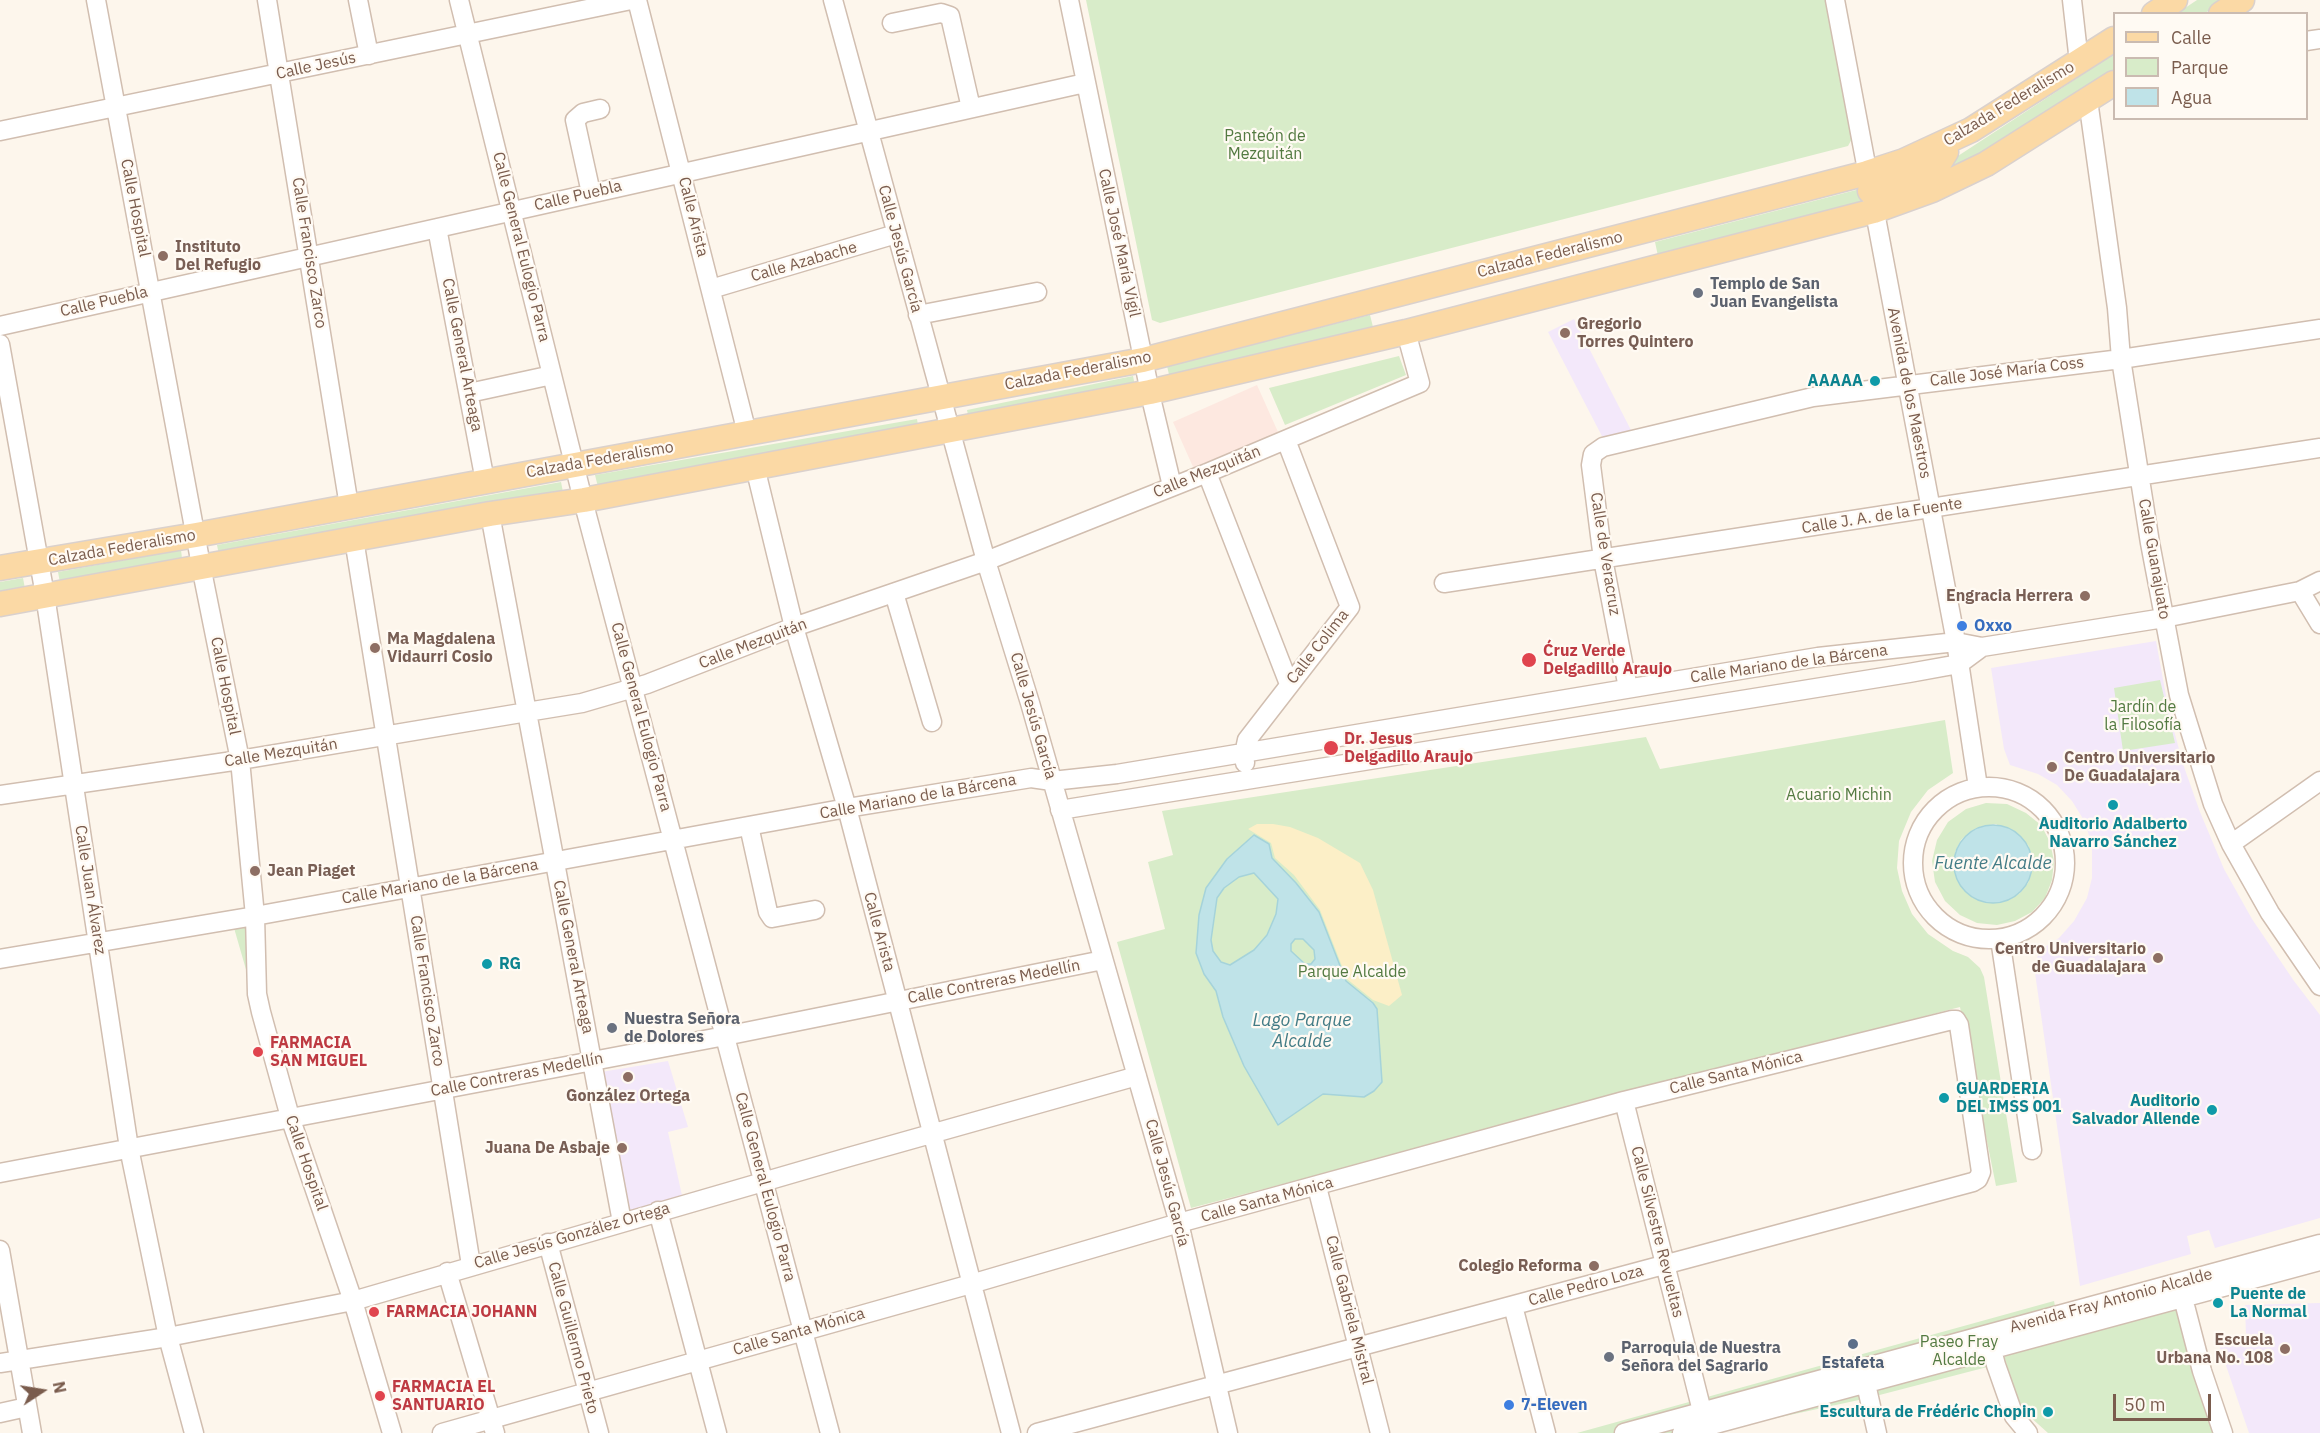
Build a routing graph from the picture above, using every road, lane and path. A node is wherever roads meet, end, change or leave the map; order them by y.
1 (96, 0) edge
2 (267, 0) edge
3 (358, 0) edge
4 (459, 0) edge
5 (631, 0) edge
6 (637, 0) edge
7 (833, 0) edge
8 (1069, 0) edge
9 (1835, 0) edge
10 (2072, 0) edge
11 (2175, 0) edge
12 (2242, 0) edge
13 (2157, 12) edge
14 (2224, 12) edge
15 (892, 23) dead end
16 (468, 35) junction
17 (2113, 40) edge
18 (369, 55) junction
19 (2079, 62) junction
20 (279, 74) junction
21 (1085, 83) junction
22 (2113, 84) edge
23 (2088, 100) junction
24 (117, 108) junction
25 (972, 108) junction
26 (600, 109) dead end
27 (0, 130) edge
28 (868, 131) junction
29 (681, 173) junction
30 (1870, 192) junction
31 (591, 193) junction
32 (512, 211) junction
33 (437, 228) junction
34 (896, 234) junction
35 (309, 256) junction
36 (711, 289) junction
37 (151, 292) junction
38 (1036, 292) dead end
39 (918, 315) junction
40 (0, 326) edge
41 (2320, 329) edge
42 (1406, 333) junction
43 (0, 344) edge
44 (2121, 359) junction
45 (1143, 360) junction
46 (552, 375) junction
47 (1907, 384) junction
48 (1150, 392) junction
49 (469, 393) junction
50 (941, 398) junction
51 (950, 430) junction
52 (747, 434) junction
53 (1286, 440) junction
54 (2320, 448) edge
55 (1593, 454) joint
56 (575, 465) junction
57 (755, 467) junction
58 (1207, 473) junction
59 (2140, 475) junction
60 (485, 482) junction
61 (1172, 486) junction
62 (584, 500) junction
63 (349, 506) junction
64 (1930, 509) junction
65 (490, 514) junction
66 (196, 535) junction
67 (354, 539) junction
68 (1603, 559) junction
69 (986, 561) junction
70 (39, 562) junction
71 (202, 566) junction
72 (0, 568) edge
73 (2320, 581) edge
74 (1444, 584) dead end
75 (2300, 591) junction
76 (894, 593) junction
77 (45, 595) junction
78 (0, 604) edge
79 (2164, 618) junction
80 (2320, 624) edge
81 (794, 627) junction
82 (1956, 642) junction
83 (1982, 647) junction
84 (1959, 664) junction
85 (1289, 684) junction
86 (633, 688) junction
87 (1628, 688) junction
88 (1589, 695) junction
89 (1528, 705) junction
90 (527, 712) junction
91 (932, 722) dead end
92 (1586, 726) junction
93 (387, 736) junction
94 (1521, 736) junction
95 (1244, 754) junction
96 (240, 760) junction
97 (1248, 780) junction
98 (1052, 781) junction
99 (2320, 781) edge
100 (74, 784) junction
101 (1978, 787) junction
102 (0, 795) edge
103 (847, 808) junction
104 (1060, 810) junction
105 (749, 826) junction
106 (673, 840) junction
107 (2231, 844) junction
108 (555, 861) junction
109 (411, 887) junction
110 (815, 910) dead end
111 (255, 916) junction
112 (2000, 939) junction
113 (98, 942) junction
114 (0, 959) edge
115 (1103, 960) junction
116 (2320, 986) edge
117 (897, 1001) junction
118 (1956, 1020) joint
119 (725, 1036) junction
120 (592, 1060) junction
121 (1137, 1076) junction
122 (443, 1089) junction
123 (1624, 1101) junction
124 (290, 1117) junction
125 (932, 1133) junction
126 (129, 1148) junction
127 (2032, 1150) dead end
128 (0, 1173) edge
129 (764, 1181) junction
130 (1317, 1187) junction
131 (658, 1211) junction
132 (622, 1222) junction
133 (1179, 1223) junction
134 (548, 1243) junction
135 (2320, 1244) edge
136 (0, 1250) edge
137 (2320, 1261) edge
138 (471, 1265) junction
139 (1665, 1265) junction
140 (447, 1272) junction
141 (971, 1284) junction
142 (2183, 1298) junction
143 (353, 1301) junction
144 (2110, 1302) junction
145 (1513, 1306) junction
146 (803, 1331) junction
147 (168, 1337) junction
148 (1358, 1346) junction
149 (1992, 1350) junction
150 (19, 1360) junction
151 (698, 1361) junction
152 (0, 1363) edge
153 (1866, 1384) junction
154 (1217, 1385) junction
155 (588, 1392) junction
156 (27, 1407) junction
157 (0, 1413) edge
158 (1706, 1424) edge
159 (493, 1426) edge
160 (32, 1433) edge
161 (194, 1433) edge
162 (392, 1433) edge
163 (442, 1433) edge
164 (599, 1433) edge
165 (717, 1433) edge
166 (830, 1433) edge
167 (1011, 1433) edge
168 (1037, 1433) edge
169 (1228, 1433) edge
170 (1380, 1433) edge
171 (1546, 1433) edge
172 (1624, 1433) edge
173 (1682, 1433) edge
174 (1877, 1433) edge
175 (2028, 1433) edge
176 (2223, 1433) edge

1 - 24 street, Calle Hospital
2 - 20 street, Calle Francisco Zarco
3 - 18 street
4 - 16 street, Calle General Eulogio Parra
5 - 16 street, Calle Jesús
6 - 29 street, Calle Arista
7 - 28 street, Calle Jesús García
8 - 21 street, Calle José María Vigil
9 - 30 street, Avenida de los Maestros
10 - 19 street
11 - 13 main road
12 - 14 main road
15 - 25 street
16 - 18 street, Calle Jesús
16 - 32 street, Calle General Eulogio Parra
17 - 19 main road, Calzada Federalismo
18 - 20 street, Calle Jesús
19 - 30 main road, Calzada Federalismo
20 - 24 street, Calle Jesús
20 - 35 street, Calle Francisco Zarco
21 - 25 street, Calle Puebla
21 - 45 street, Calle José María Vigil
22 - 23 main road, Calzada Federalismo
23 - 30 main road, Calzada Federalismo
23 - 44 street, Calle Guanajuato
24 - 27 street, Calle Jesús
24 - 37 street, Calle Hospital
25 - 28 street, Calle Puebla
26 - 31 street
28 - 29 street, Calle Puebla
28 - 34 street, Calle Jesús García
29 - 31 street, Calle Puebla
29 - 36 street, Calle Arista
30 - 42 main road, Calzada Federalismo
30 - 45 main road, Calzada Federalismo
30 - 47 street, Avenida de los Maestros
31 - 32 street, Calle Puebla
32 - 33 street, Calle Puebla
32 - 46 street, Calle General Eulogio Parra
33 - 35 street, Calle Puebla
33 - 49 street, Calle General Arteaga
34 - 36 street, Calle Azabache
34 - 39 street, Calle Jesús García
35 - 37 street, Calle Puebla
35 - 63 street, Calle Francisco Zarco
36 - 52 street, Calle Arista
37 - 40 street, Calle Puebla
37 - 66 street, Calle Hospital
38 - 39 street
39 - 50 street, Calle Jesús García
41 - 44 street, Calle José María Coss
42 - 48 main road, Calzada Federalismo
42 - 53 street, Calle Mezquitán
43 - 70 street, Calle Juan Álvarez
44 - 47 street, Calle José María Coss
44 - 59 street, Calle Guanajuato
45 - 48 street, Calle José María Vigil
45 - 50 main road, Calzada Federalismo
46 - 49 street
46 - 56 street, Calle General Eulogio Parra
47 - 55 street, Calle José María Coss
47 - 64 street, Avenida de los Maestros
48 - 51 main road, Calzada Federalismo
48 - 61 street, Calle José María Vigil
49 - 60 street, Calle General Arteaga
50 - 51 street, Calle Jesús García
50 - 52 main road, Calzada Federalismo
51 - 57 main road, Calzada Federalismo
51 - 69 street, Calle Jesús García
52 - 56 main road, Calzada Federalismo
53 - 58 street, Calle Mezquitán
53 - 85 street, Calle Colima
54 - 59 street, Calle J. A. de la Fuente
55 - 68 street, Calle de Veracruz
56 - 60 main road, Calzada Federalismo
56 - 62 street, Calle General Eulogio Parra
57 - 62 main road, Calzada Federalismo
57 - 81 street, Calle Arista
58 - 61 street, Calle Mezquitán
58 - 85 street
59 - 64 street, Calle J. A. de la Fuente
59 - 79 street, Calle Guanajuato
60 - 63 main road, Calzada Federalismo
61 - 69 street, Calle Mezquitán
62 - 65 main road, Calzada Federalismo
62 - 86 street, Calle General Eulogio Parra
63 - 66 main road, Calzada Federalismo
64 - 68 street, Calle J. A. de la Fuente
64 - 82 street, Avenida de los Maestros
65 - 67 main road, Calzada Federalismo
65 - 90 street, Calle General Arteaga
66 - 70 main road, Calzada Federalismo
66 - 71 street, Calle Hospital
67 - 71 main road, Calzada Federalismo
67 - 93 street, Calle Francisco Zarco
68 - 74 street, Calle J. A. de la Fuente
68 - 87 street, Calle de Veracruz
69 - 76 street, Calle Mezquitán
69 - 98 street, Calle Jesús García
70 - 72 main road, Calzada Federalismo
70 - 77 street, Calle Juan Álvarez
71 - 77 main road, Calzada Federalismo
71 - 96 street, Calle Hospital
73 - 75 street, Calle Mariano de la Bárcena
75 - 79 street, Calle Mariano de la Bárcena
75 - 80 street
76 - 81 street, Calle Mezquitán
76 - 91 street
77 - 78 main road, Calzada Federalismo
77 - 100 street, Calle Juan Álvarez
79 - 83 street, Calle Mariano de la Bárcena
79 - 107 street, Calle Guanajuato
81 - 86 street, Calle Mezquitán
81 - 103 street, Calle Arista
82 - 83 street, Calle Mariano de la Bárcena
82 - 84 street, Avenida de los Maestros
82 - 87 street, Calle Mariano de la Bárcena
83 - 84 street, Calle Mariano de la Bárcena
84 - 92 street, Calle Mariano de la Bárcena
84 - 101 street, Avenida de los Maestros
85 - 95 street, Calle Colima
86 - 90 street, Calle Mezquitán
86 - 106 street, Calle General Eulogio Parra
87 - 88 street, Calle Mariano de la Bárcena
88 - 89 street, Calle Mariano de la Bárcena
88 - 92 street
89 - 94 street
89 - 95 street, Calle Mariano de la Bárcena
90 - 93 street, Calle Mezquitán
90 - 108 street, Calle General Arteaga
92 - 94 street, Calle Mariano de la Bárcena
93 - 96 street, Calle Mezquitán
93 - 109 street, Calle Francisco Zarco
94 - 97 street, Calle Mariano de la Bárcena
95 - 97 street
95 - 98 street, Calle Mariano de la Bárcena
96 - 100 street, Calle Mezquitán
96 - 111 street, Calle Hospital
97 - 104 street, Calle Mariano de la Bárcena
98 - 103 street, Calle Mariano de la Bárcena
98 - 104 street, Calle Jesús García
99 - 107 street
100 - 102 street, Calle Mezquitán
100 - 113 street, Calle Juan Álvarez
101 - 112 street
101 - 112 street
103 - 105 street, Calle Mariano de la Bárcena
103 - 117 street, Calle Arista
104 - 115 street, Calle Jesús García
105 - 106 street, Calle Mariano de la Bárcena
105 - 110 street
106 - 108 street, Calle Mariano de la Bárcena
106 - 119 street, Calle General Eulogio Parra
107 - 116 street, Calle Guanajuato
108 - 109 street, Calle Mariano de la Bárcena
108 - 120 street, Calle General Arteaga
109 - 111 street, Calle Mariano de la Bárcena
109 - 122 street, Calle Francisco Zarco
111 - 113 street, Calle Mariano de la Bárcena
111 - 124 street, Calle Hospital
112 - 127 street
113 - 114 street, Calle Mariano de la Bárcena
113 - 126 street, Calle Juan Álvarez
115 - 117 street, Calle Contreras Medellín
115 - 121 street, Calle Jesús García
117 - 119 street, Calle Contreras Medellín
117 - 125 street, Calle Arista
118 - 123 street, Calle Santa Mónica
118 - 139 street, Calle Pedro Loza
119 - 120 street, Calle Contreras Medellín
119 - 129 street, Calle General Eulogio Parra
120 - 122 street, Calle Contreras Medellín
120 - 132 street, Calle General Arteaga
121 - 125 street, Calle Jesús González Ortega
121 - 133 street, Calle Jesús García
122 - 124 street, Calle Contreras Medellín
122 - 138 street, Calle Francisco Zarco
123 - 130 street, Calle Santa Mónica
123 - 139 street, Calle Silvestre Revueltas
124 - 126 street, Calle Contreras Medellín
124 - 143 street, Calle Hospital
125 - 129 street, Calle Jesús González Ortega
125 - 141 street, Calle Arista
126 - 128 street, Calle Contreras Medellín
126 - 147 street, Calle Juan Álvarez
129 - 131 street, Calle Jesús González Ortega
129 - 146 street, Calle General Eulogio Parra
130 - 133 street, Calle Santa Mónica
130 - 148 street, Calle Gabriela Mistral
131 - 132 street, Calle Jesús González Ortega
131 - 151 street
132 - 134 street, Calle Jesús González Ortega
133 - 141 street, Calle Santa Mónica
133 - 154 street, Calle Jesús García
134 - 138 street, Calle Jesús González Ortega
134 - 155 street, Calle Guillermo Prieto
135 - 144 street, Avenida Fray Antonio Alcalde
136 - 150 street
137 - 142 street, Avenida Fray Antonio Alcalde
138 - 140 street, Calle Jesús González Ortega
139 - 145 street, Calle Pedro Loza
139 - 158 street, Calle Silvestre Revueltas
140 - 143 street, Calle Jesús González Ortega
140 - 159 street
141 - 146 street, Calle Santa Mónica
141 - 167 street, Calle Arista
142 - 149 street, Avenida Fray Antonio Alcalde
142 - 176 street
143 - 147 street, Calle Jesús González Ortega
143 - 162 street, Calle Hospital
144 - 149 street
144 - 158 street, Avenida Fray Antonio Alcalde
145 - 148 street, Calle Pedro Loza
145 - 171 street
146 - 151 street, Calle Santa Mónica
146 - 166 street, Calle General Eulogio Parra
147 - 150 street, Calle Jesús González Ortega
147 - 161 street, Calle Juan Álvarez
148 - 154 street, Calle Pedro Loza
148 - 170 street, Calle Gabriela Mistral
149 - 153 street, Avenida Fray Antonio Alcalde
149 - 175 street
150 - 152 street, Calle Jesús González Ortega
150 - 156 street
151 - 155 street, Calle Santa Mónica
151 - 165 street
153 - 158 street, Avenida Fray Antonio Alcalde
153 - 174 street
154 - 168 street, Calle Pedro Loza
154 - 169 street, Calle Jesús García
155 - 159 street, Calle Santa Mónica
155 - 164 street, Calle Guillermo Prieto
156 - 157 street
156 - 160 street
158 - 172 street, Avenida Fray Antonio Alcalde
158 - 173 street, Avenida Fray Antonio Alcalde
159 - 163 street, Calle Santa Mónica

